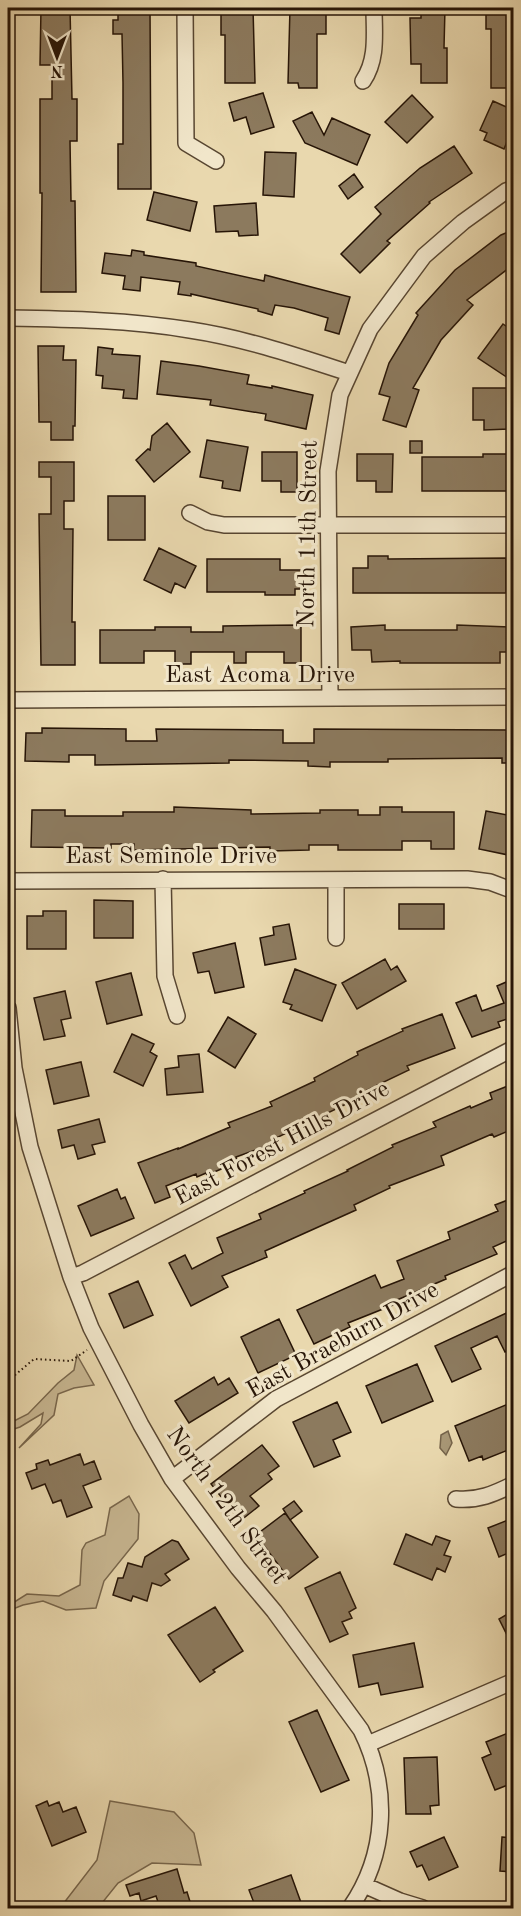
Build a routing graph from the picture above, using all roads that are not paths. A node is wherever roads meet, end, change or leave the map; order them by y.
1 (185, 8) edge
2 (374, 8) edge
3 (363, 81) dead end
4 (216, 161) dead end
5 (513, 188) edge
6 (8, 318) edge
7 (349, 373) junction
8 (190, 513) dead end
9 (329, 525) junction
10 (513, 525) edge
11 (513, 697) edge
12 (330, 698) junction
13 (8, 700) edge
14 (163, 879) junction
15 (336, 880) junction
16 (8, 881) edge
17 (513, 891) edge
18 (336, 938) dead end
19 (8, 1008) edge
20 (177, 1016) dead end
21 (513, 1048) edge
22 (11, 1069) edge
23 (513, 1273) edge
24 (71, 1277) junction
25 (172, 1479) junction
26 (513, 1484) edge
27 (456, 1498) dead end
28 (513, 1681) edge
29 (368, 1744) junction
30 (364, 1885) junction
31 (350, 1908) edge
32 (423, 1908) edge

1 - 4 street
2 - 3 street
5 - 7 street, North 11th Street
6 - 7 street
7 - 9 street, North 11th Street
8 - 9 street
9 - 10 street
9 - 12 street, North 11th Street
11 - 12 street, East Acoma Drive
12 - 13 street, East Acoma Drive
14 - 15 street, East Seminole Drive
14 - 16 street, East Seminole Drive
14 - 20 street
15 - 17 street, East Seminole Drive
15 - 18 street
19 - 22 street, North 12th Street
21 - 24 street, East Forest Hills Drive
22 - 24 street, North 12th Street
23 - 25 street, East Braeburn Drive
24 - 25 street, North 12th Street
25 - 29 street, North 12th Street
26 - 27 street
28 - 29 street
29 - 30 street, North 12th Street
30 - 31 street, North 12th Street
30 - 32 street

